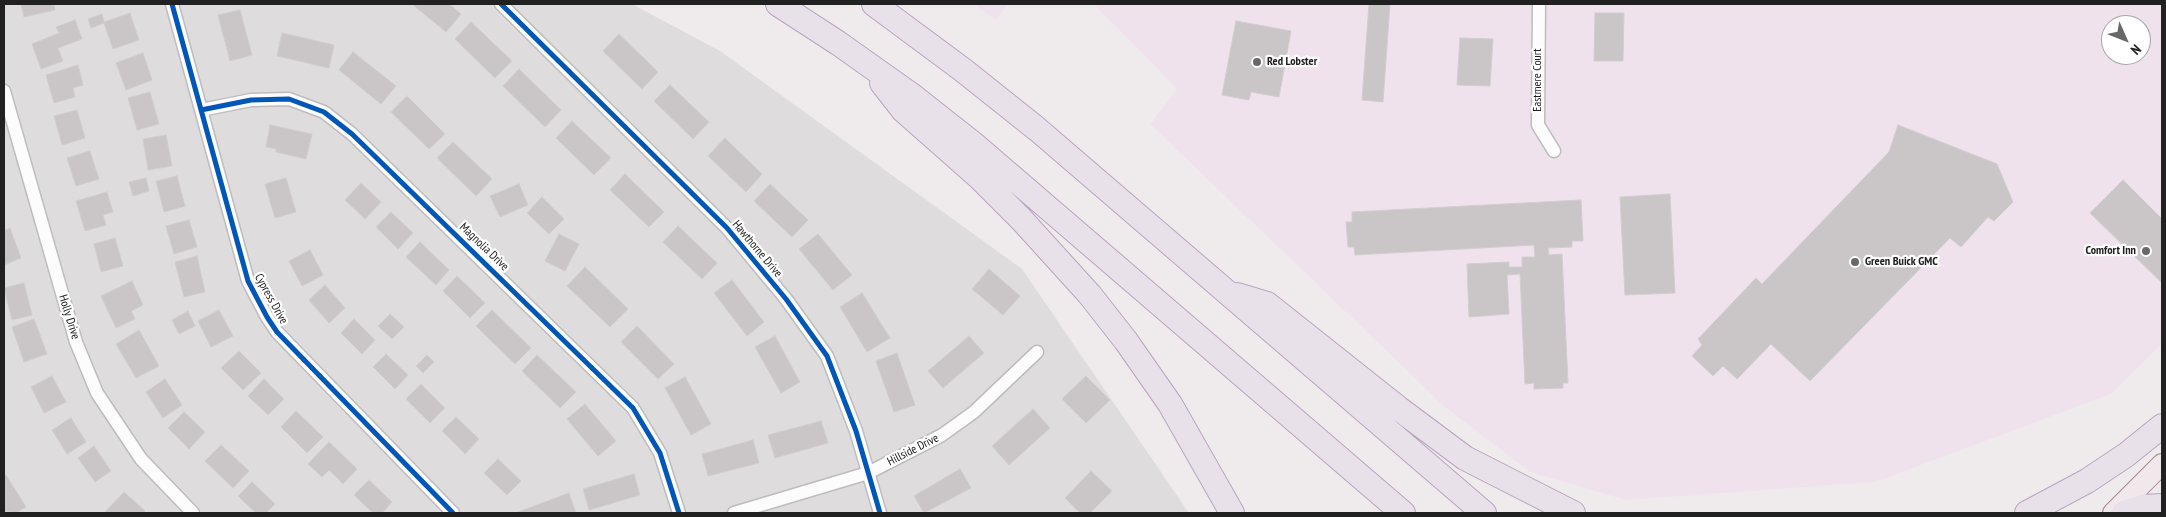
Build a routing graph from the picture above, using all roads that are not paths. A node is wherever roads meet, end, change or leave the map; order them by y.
1 (172, 4) edge
2 (501, 4) edge
3 (778, 4) edge
4 (874, 4) edge
5 (1539, 4) edge
6 (871, 67) junction
7 (4, 91) edge
8 (201, 110) junction
9 (1554, 151) dead end
10 (1227, 293) junction
11 (1037, 352) dead end
12 (2162, 426) edge
13 (2162, 464) edge
14 (868, 473) junction
15 (2162, 506) edge
16 (193, 513) edge
17 (453, 513) edge
18 (679, 513) edge
19 (734, 513) edge
20 (880, 513) edge
21 (1232, 513) edge
22 (1403, 513) edge
23 (1484, 513) edge
24 (1573, 513) edge
25 (2027, 513) edge
26 (2113, 513) edge
27 (2124, 513) edge

1 - 8 street, Cypress Drive
2 - 14 street, Hawthorne Drive
3 - 6 highway
4 - 10 highway
5 - 9 street, Eastmere Court
6 - 21 highway
6 - 22 highway
7 - 16 street, Holly Drive
8 - 17 street, Cypress Drive
8 - 18 street, Magnolia Drive
10 - 23 highway
10 - 24 highway
11 - 14 street, Hillside Drive
12 - 25 highway
13 - 26 main road
14 - 19 street, Hillside Drive
14 - 20 street, Hawthorne Drive
15 - 27 highway

